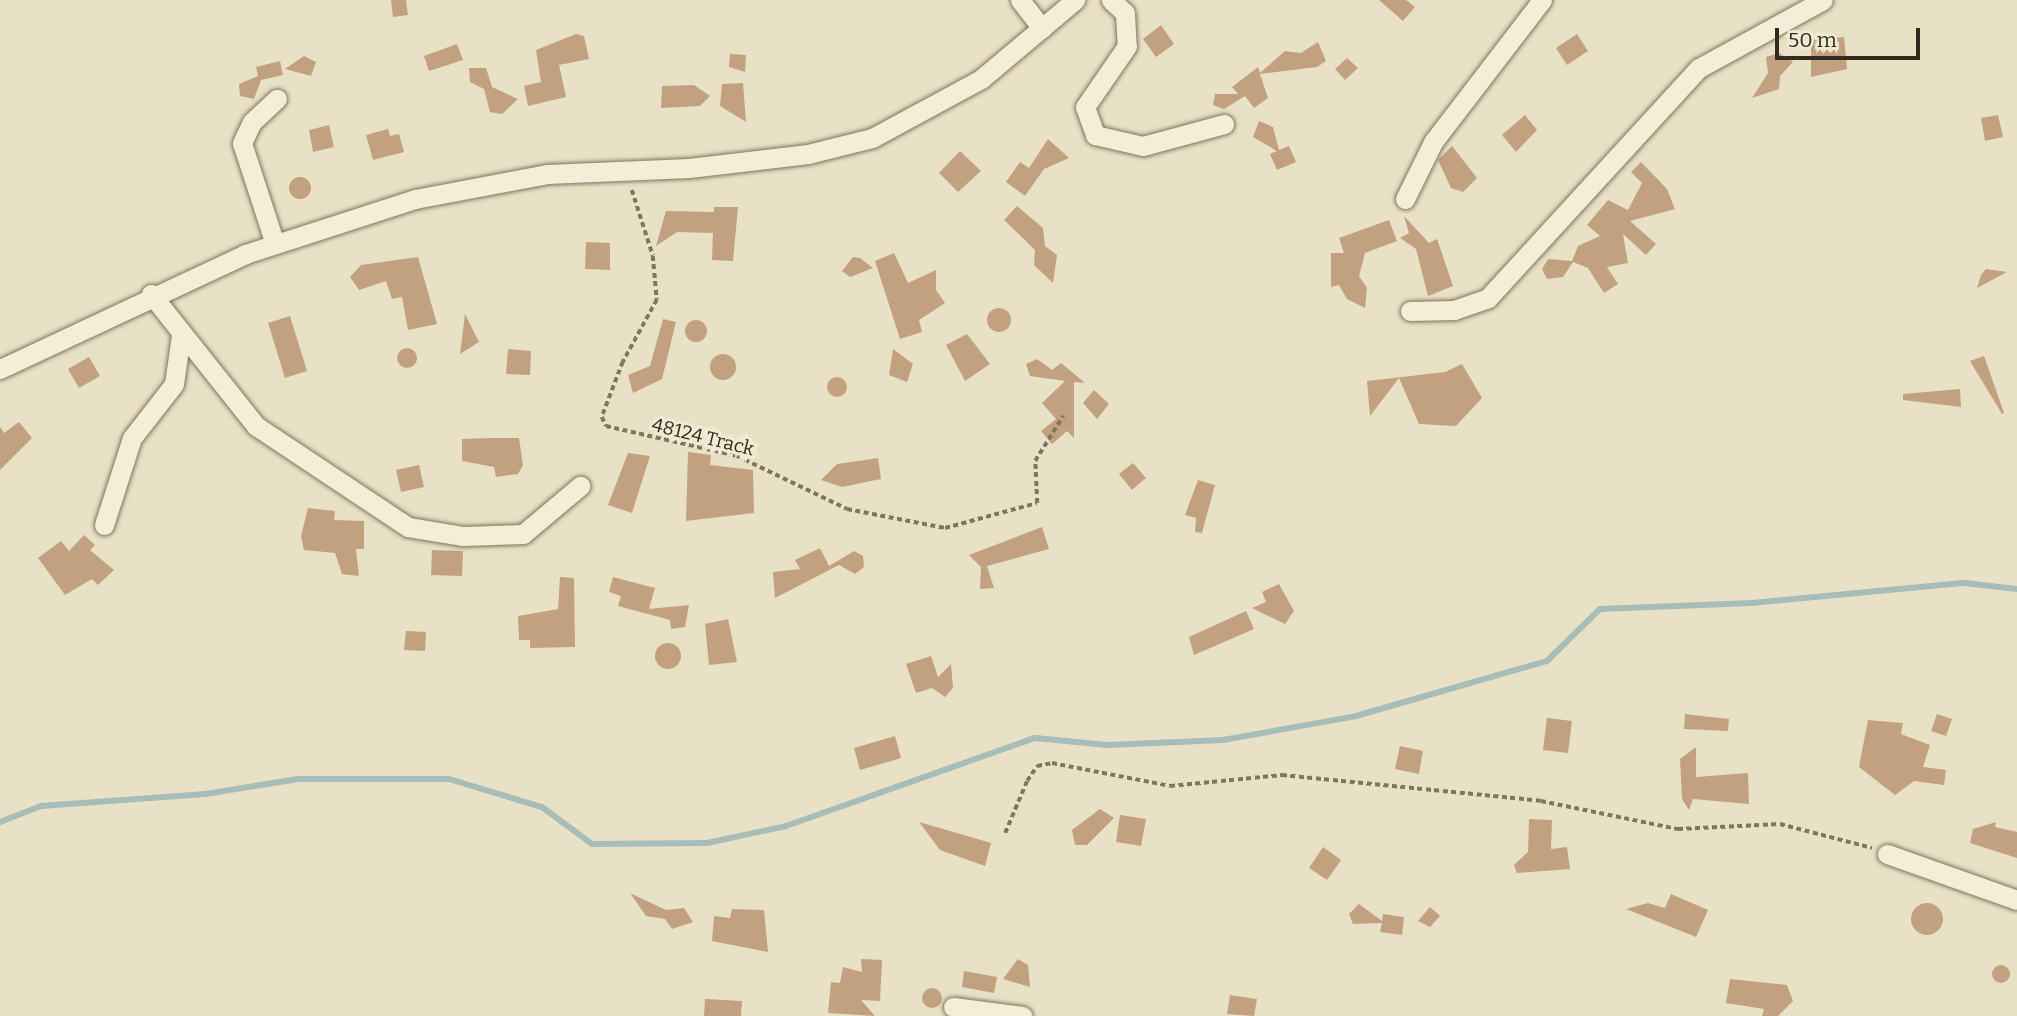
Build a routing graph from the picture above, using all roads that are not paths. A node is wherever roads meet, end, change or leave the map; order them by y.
1 (1020, 0) edge
2 (1075, 0) edge
3 (1111, 0) edge
4 (1542, 0) edge
5 (1823, 0) edge
6 (1042, 28) junction
7 (276, 99) dead end
8 (1224, 124) dead end
9 (1405, 199) dead end
10 (275, 244) junction
11 (151, 294) junction
12 (1410, 311) dead end
13 (181, 335) junction
14 (0, 369) edge
15 (580, 486) dead end
16 (104, 525) dead end
17 (1887, 854) road end
18 (2017, 900) edge
19 (953, 1007) dead end
20 (1022, 1016) edge

1 - 6 street
2 - 6 street
3 - 8 street
4 - 9 street
5 - 12 street
6 - 10 street
7 - 10 street
10 - 11 street
11 - 13 street
11 - 14 street
13 - 15 street
13 - 16 street
17 - 18 street
19 - 20 street

